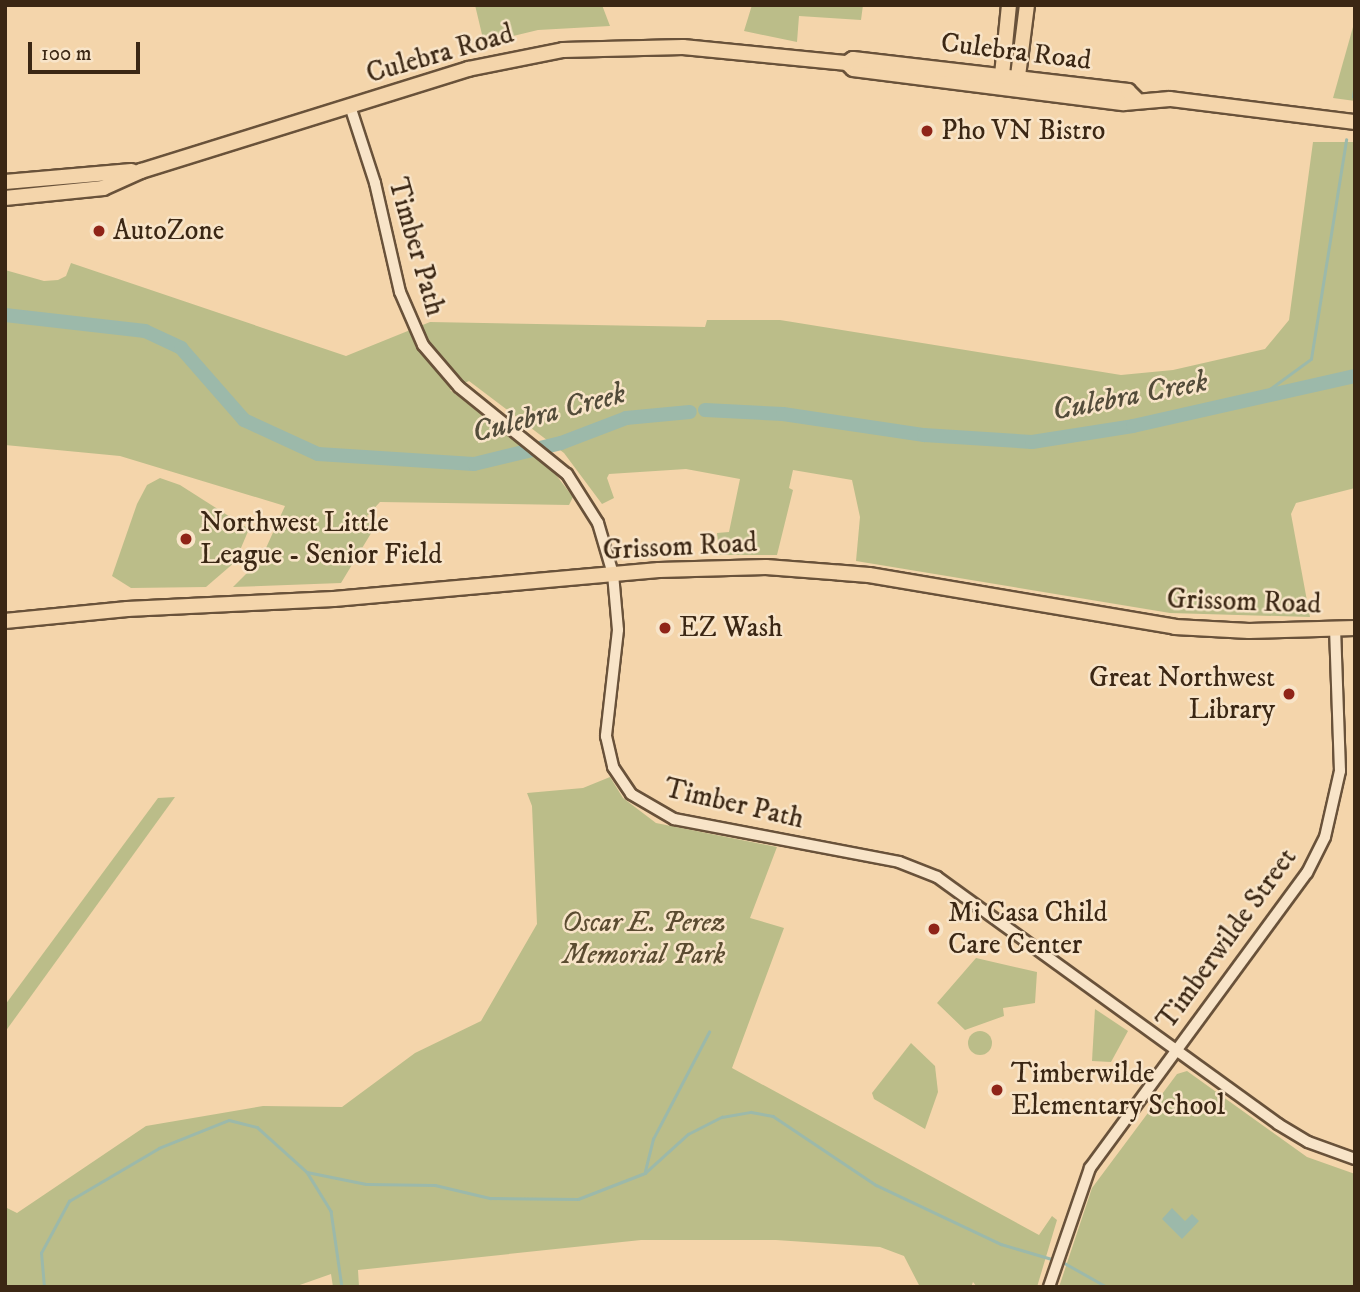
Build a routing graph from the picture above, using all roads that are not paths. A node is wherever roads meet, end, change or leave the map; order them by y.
1 (1009, 5) edge
2 (1027, 5) edge
3 (847, 63) junction
4 (1002, 75) junction
5 (1018, 76) junction
6 (1136, 99) junction
7 (350, 106) junction
8 (1355, 122) edge
9 (141, 171) junction
10 (5, 182) edge
11 (5, 198) edge
12 (613, 574) junction
13 (5, 621) edge
14 (1355, 628) edge
15 (1335, 629) junction
16 (1176, 1049) junction
17 (1355, 1159) edge
18 (1049, 1287) edge

1 - 4 main road
2 - 5 main road
3 - 4 main road, Culebra Road
3 - 6 main road, Culebra Road
3 - 7 main road, Culebra Road
4 - 5 main road, Culebra Road
5 - 6 main road, Culebra Road
6 - 8 main road, Culebra Road
7 - 9 main road, Culebra Road
7 - 12 street, Timber Path
9 - 10 main road, Culebra Road
9 - 11 main road, Culebra Road
12 - 13 main road, Grissom Road
12 - 15 main road, Grissom Road
12 - 16 street, Timber Path
14 - 15 main road, Grissom Road
15 - 16 street, Timberwilde Street
16 - 17 street, Timber Path
16 - 18 street, Timberwilde Street

